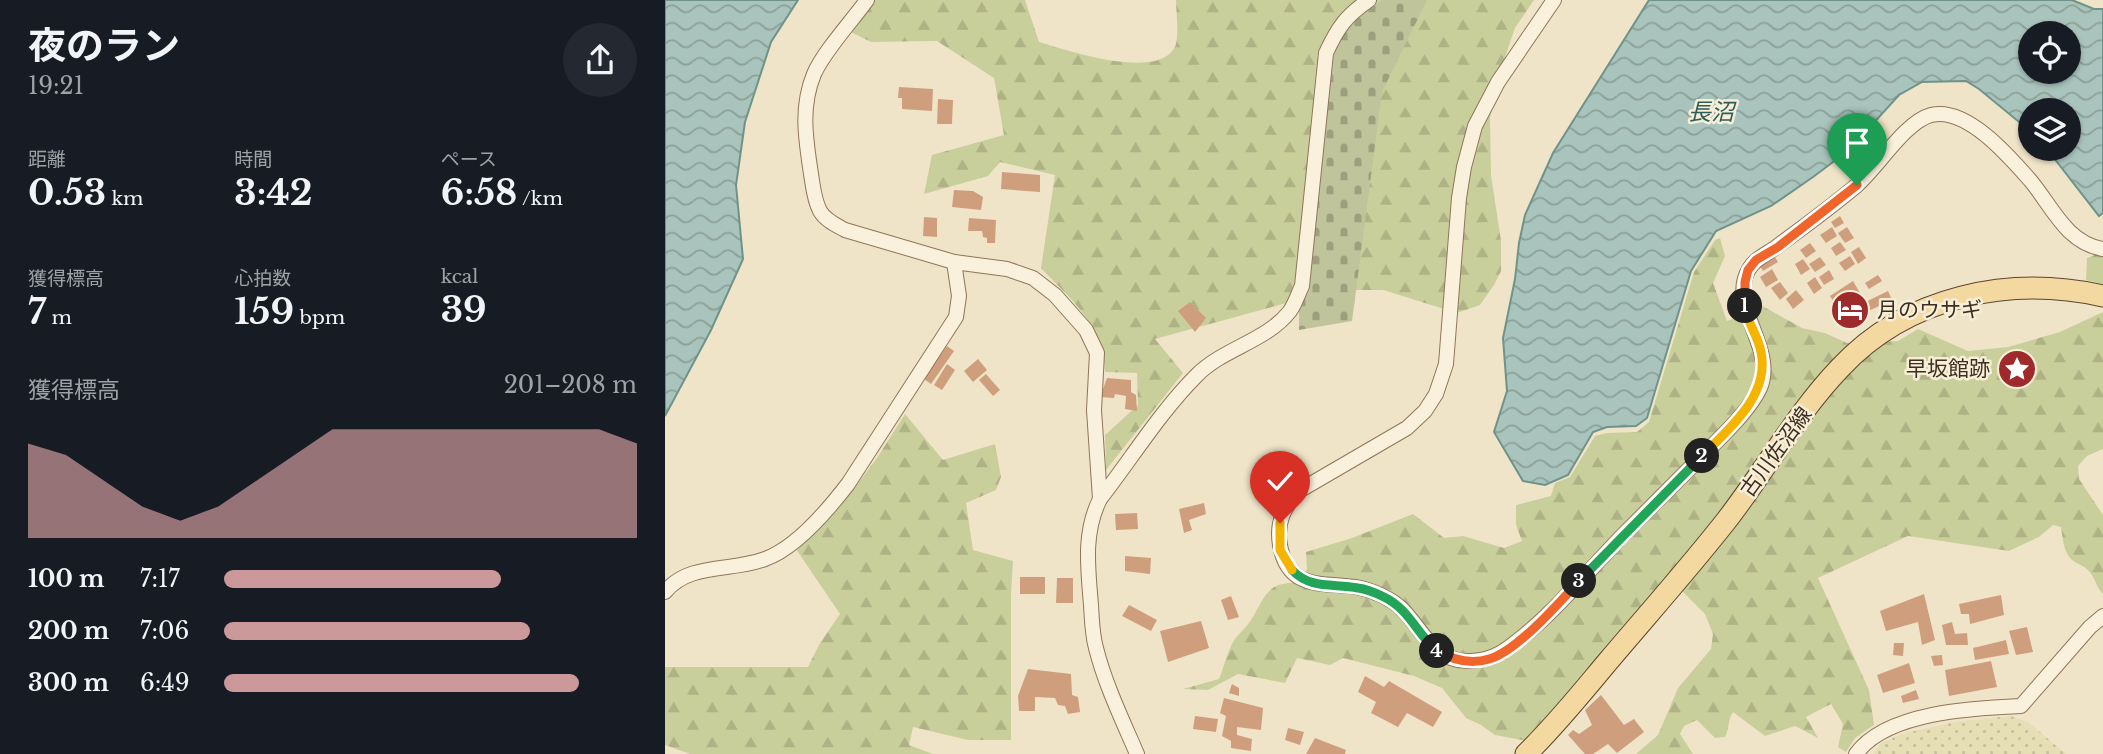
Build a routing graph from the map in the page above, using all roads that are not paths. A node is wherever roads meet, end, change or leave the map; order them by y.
1 (867, 0) edge
2 (1369, 0) edge
3 (1554, 0) edge
4 (2103, 249) edge
5 (954, 262) junction
6 (2103, 296) edge
7 (1100, 499) junction
8 (665, 592) edge
9 (2103, 616) edge
10 (1137, 754) edge
11 (1526, 754) edge
12 (1856, 754) edge

1 - 5 street
2 - 7 street
3 - 4 street
5 - 7 street
5 - 8 street
6 - 11 main road, 古川佐沼線
7 - 10 street
9 - 12 street

